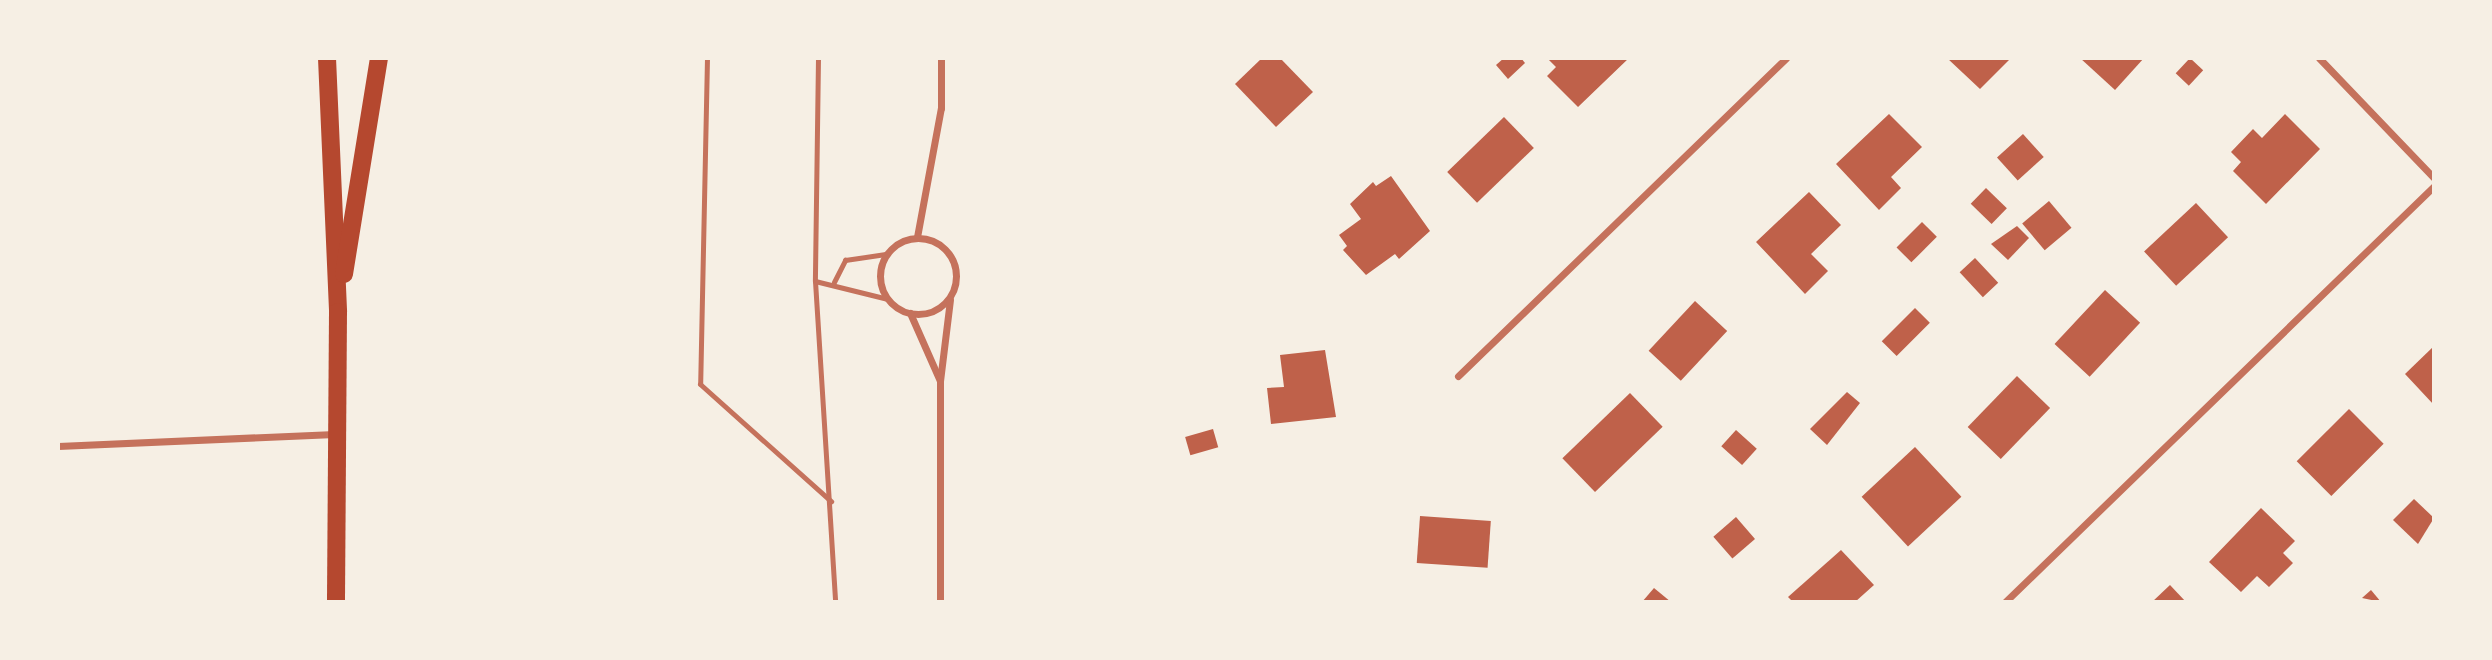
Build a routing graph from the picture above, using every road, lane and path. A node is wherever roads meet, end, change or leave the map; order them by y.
1 (327, 58) edge
2 (379, 58) edge
3 (707, 58) edge
4 (818, 58) edge
5 (942, 58) edge
6 (1786, 58) edge
7 (2319, 58) edge
8 (2434, 178) edge
9 (2434, 186) edge
10 (917, 237) junction
11 (886, 254) junction
12 (816, 281) junction
13 (834, 282) junction
14 (888, 299) junction
15 (950, 300) junction
16 (338, 312) junction
17 (910, 313) junction
18 (1458, 376) dead end
19 (940, 381) junction
20 (336, 434) junction
21 (58, 446) edge
22 (831, 501) junction
23 (336, 602) edge
24 (835, 602) edge
25 (940, 602) edge
26 (2005, 602) edge

1 - 16 main road
2 - 16 main road
3 - 22 lane
4 - 12 lane
5 - 10 street
6 - 18 street
7 - 8 street
9 - 26 street
10 - 11 street
10 - 15 street
11 - 13 lane
11 - 14 street
12 - 13 lane
12 - 22 lane
13 - 14 lane
14 - 17 street
15 - 17 street
15 - 19 street
16 - 20 main road
17 - 19 street
19 - 25 street
20 - 21 street
20 - 23 main road
22 - 24 lane

